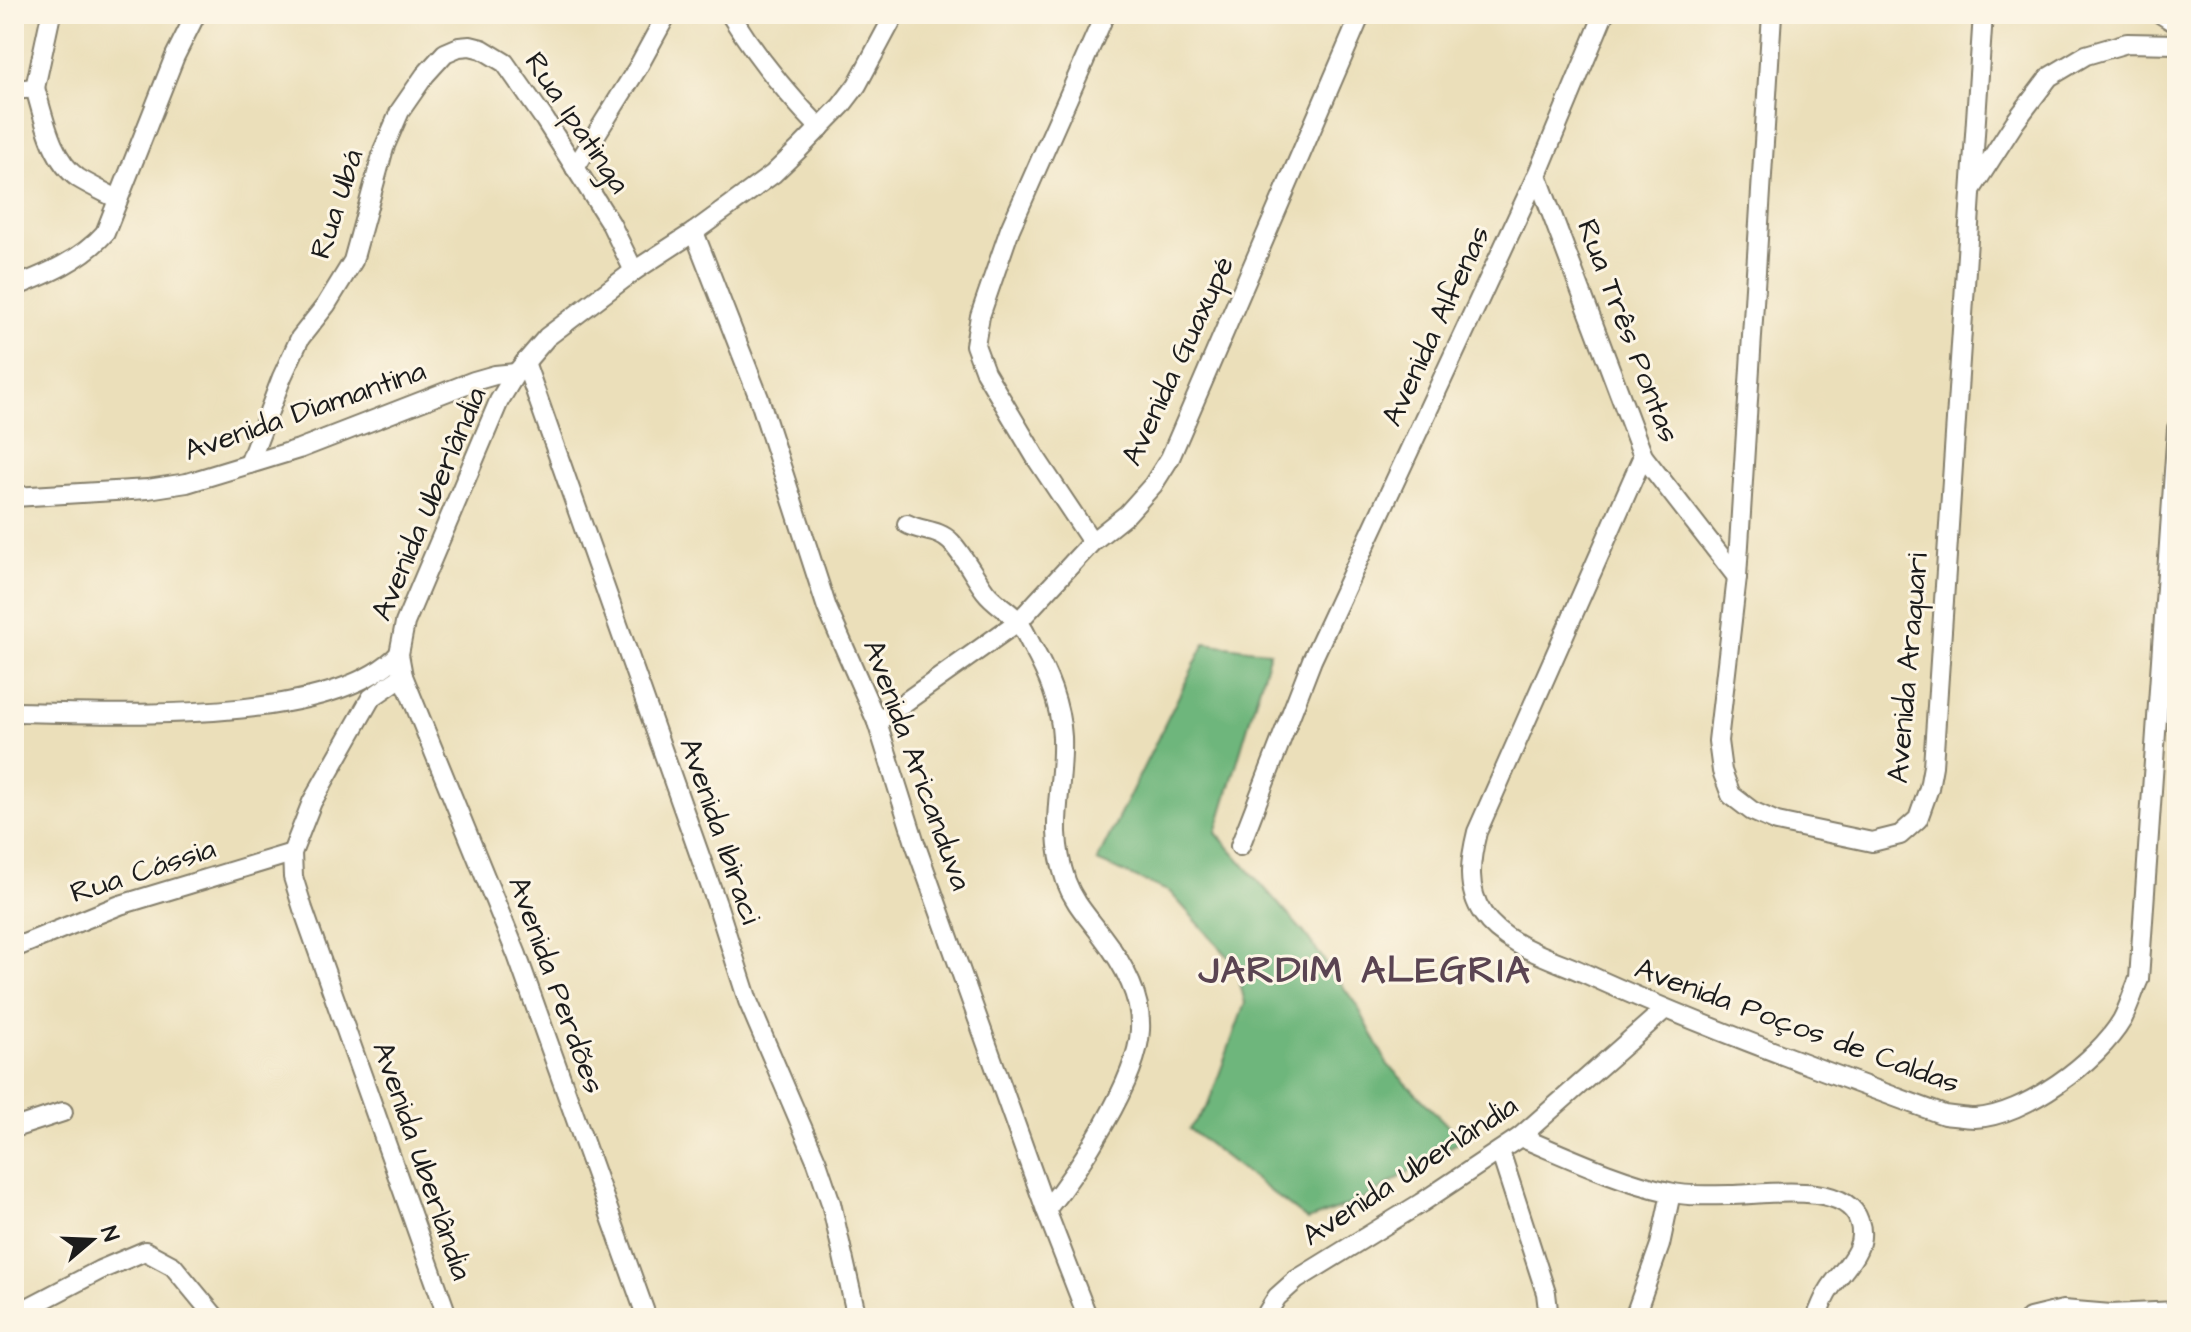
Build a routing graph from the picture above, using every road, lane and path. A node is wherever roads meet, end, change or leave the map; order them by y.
1 (51, 14) edge
2 (196, 14) edge
3 (667, 14) edge
4 (730, 14) edge
5 (895, 14) edge
6 (1105, 14) edge
7 (1361, 14) edge
8 (1604, 14) edge
9 (1772, 14) edge
10 (1983, 14) edge
11 (2161, 14) edge
12 (2177, 24) edge
13 (2177, 44) edge
14 (445, 53) joint
15 (35, 88) junction
16 (14, 90) edge
17 (820, 128) junction
18 (575, 168) junction
19 (1537, 175) junction
20 (1971, 190) junction
21 (117, 199) junction
22 (694, 232) junction
23 (634, 271) junction
24 (14, 287) edge
25 (521, 368) junction
26 (2177, 428) edge
27 (1643, 456) junction
28 (249, 464) junction
29 (14, 497) edge
30 (907, 524) dead end
31 (1092, 542) junction
32 (1737, 577) junction
33 (1019, 621) junction
34 (399, 654) junction
35 (403, 676) junction
36 (14, 712) edge
37 (877, 722) junction
38 (1240, 846) dead end
39 (292, 853) junction
40 (14, 948) edge
41 (1664, 1010) junction
42 (63, 1112) dead end
43 (14, 1128) edge
44 (1520, 1137) junction
45 (1500, 1151) junction
46 (1671, 1193) junction
47 (1046, 1210) junction
48 (2177, 1311) edge
49 (14, 1315) edge
50 (216, 1318) edge
51 (448, 1318) edge
52 (647, 1318) edge
53 (857, 1318) edge
54 (1088, 1318) edge
55 (1264, 1318) edge
56 (1549, 1318) edge
57 (1634, 1318) edge
58 (1816, 1318) edge
59 (2030, 1318) edge

1 - 15 street
2 - 21 street
3 - 18 street
4 - 17 street
5 - 17 street, Avenida Uberlândia
6 - 31 street
7 - 31 street, Avenida Guaxupé
8 - 19 street, Avenida Alfenas
9 - 32 street, Avenida Araquari
10 - 20 street, Avenida Araquari
11 - 12 street
13 - 20 street
14 - 18 street, Rua Ipatinga
14 - 28 street, Rua Ubá
15 - 16 street
15 - 21 street
17 - 22 street, Avenida Uberlândia
18 - 23 street, Rua Ipatinga
19 - 27 street, Rua Três Pontas
19 - 38 street, Avenida Alfenas
20 - 32 street, Avenida Araquari
21 - 24 street
22 - 23 street, Avenida Uberlândia
22 - 37 street, Avenida Aricanduva
23 - 25 street, Avenida Uberlândia
25 - 28 street, Avenida Diamantina
25 - 34 street, Avenida Uberlândia
25 - 53 street, Avenida Ibiraci
26 - 41 street, Avenida Poços de Caldas
27 - 32 street, Rua Três Pontas
27 - 41 street, Avenida Poços de Caldas
28 - 29 street, Avenida Diamantina
30 - 33 street
31 - 33 street, Avenida Guaxupé
33 - 37 street, Avenida Guaxupé
33 - 47 street
34 - 35 street, Avenida Uberlândia
34 - 36 street
35 - 39 street, Avenida Uberlândia
35 - 52 street, Avenida Perdões
37 - 47 street, Avenida Aricanduva
39 - 40 street, Rua Cássia
39 - 51 street, Avenida Uberlândia
41 - 44 street, Avenida Uberlândia
42 - 43 street
44 - 45 street, Avenida Uberlândia
44 - 46 street
45 - 55 street, Avenida Uberlândia
45 - 56 street
46 - 57 street
46 - 58 street
47 - 54 street, Avenida Aricanduva
48 - 59 street
49 - 50 street

